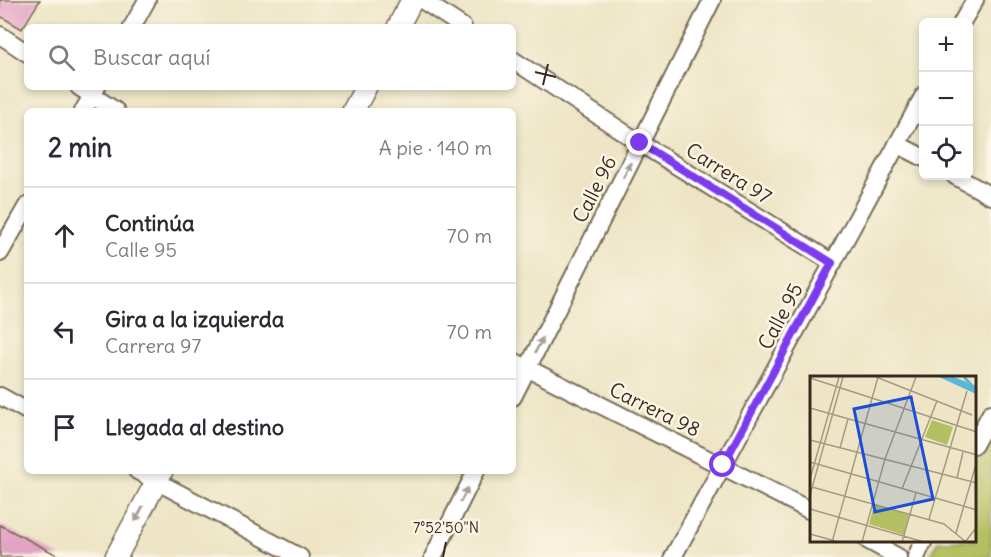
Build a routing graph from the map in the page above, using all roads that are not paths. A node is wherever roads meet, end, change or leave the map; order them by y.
1 (147, 0) edge
2 (412, 0) edge
3 (422, 0) edge
4 (712, 0) edge
5 (975, 0) edge
6 (964, 18) edge
7 (134, 24) edge
8 (400, 24) edge
9 (458, 24) edge
10 (0, 36) edge
11 (24, 51) edge
12 (516, 62) edge
13 (89, 90) edge
14 (364, 90) edge
15 (919, 104) edge
16 (84, 108) edge
17 (112, 108) edge
18 (355, 108) edge
19 (640, 143) junction
20 (897, 144) junction
21 (919, 155) edge
22 (962, 180) edge
23 (991, 196) edge
24 (24, 211) edge
25 (0, 253) edge
26 (832, 263) junction
27 (520, 365) edge
28 (516, 383) edge
29 (0, 396) edge
30 (24, 409) edge
31 (991, 414) edge
32 (976, 443) edge
33 (723, 465) junction
34 (474, 474) edge
35 (159, 476) edge
36 (810, 510) edge
37 (871, 542) edge
38 (923, 542) edge
39 (116, 557) edge
40 (300, 557) edge
41 (433, 557) edge
42 (674, 557) edge
43 (898, 557) edge
44 (916, 557) edge

1 - 7 street
2 - 8 street
3 - 9 street
4 - 19 street, Calle 96
5 - 6 street
10 - 11 street
12 - 19 street, Carrera 97
13 - 16 street
13 - 17 street
14 - 18 street
15 - 20 street, Calle 95
19 - 26 street, Carrera 97
27 -> 19 street, Calle 96
20 - 21 street
20 - 26 street, Calle 95
22 - 23 street
24 - 25 street
26 - 33 street, Calle 95
27 - 28 street, Calle 96
27 - 33 street, Carrera 98
29 - 30 street
31 - 32 street
33 - 36 street, Carrera 98
33 - 42 street, Calle 95
41 -> 34 street
35 -> 39 street
35 - 40 street
37 - 43 street
38 - 44 street

